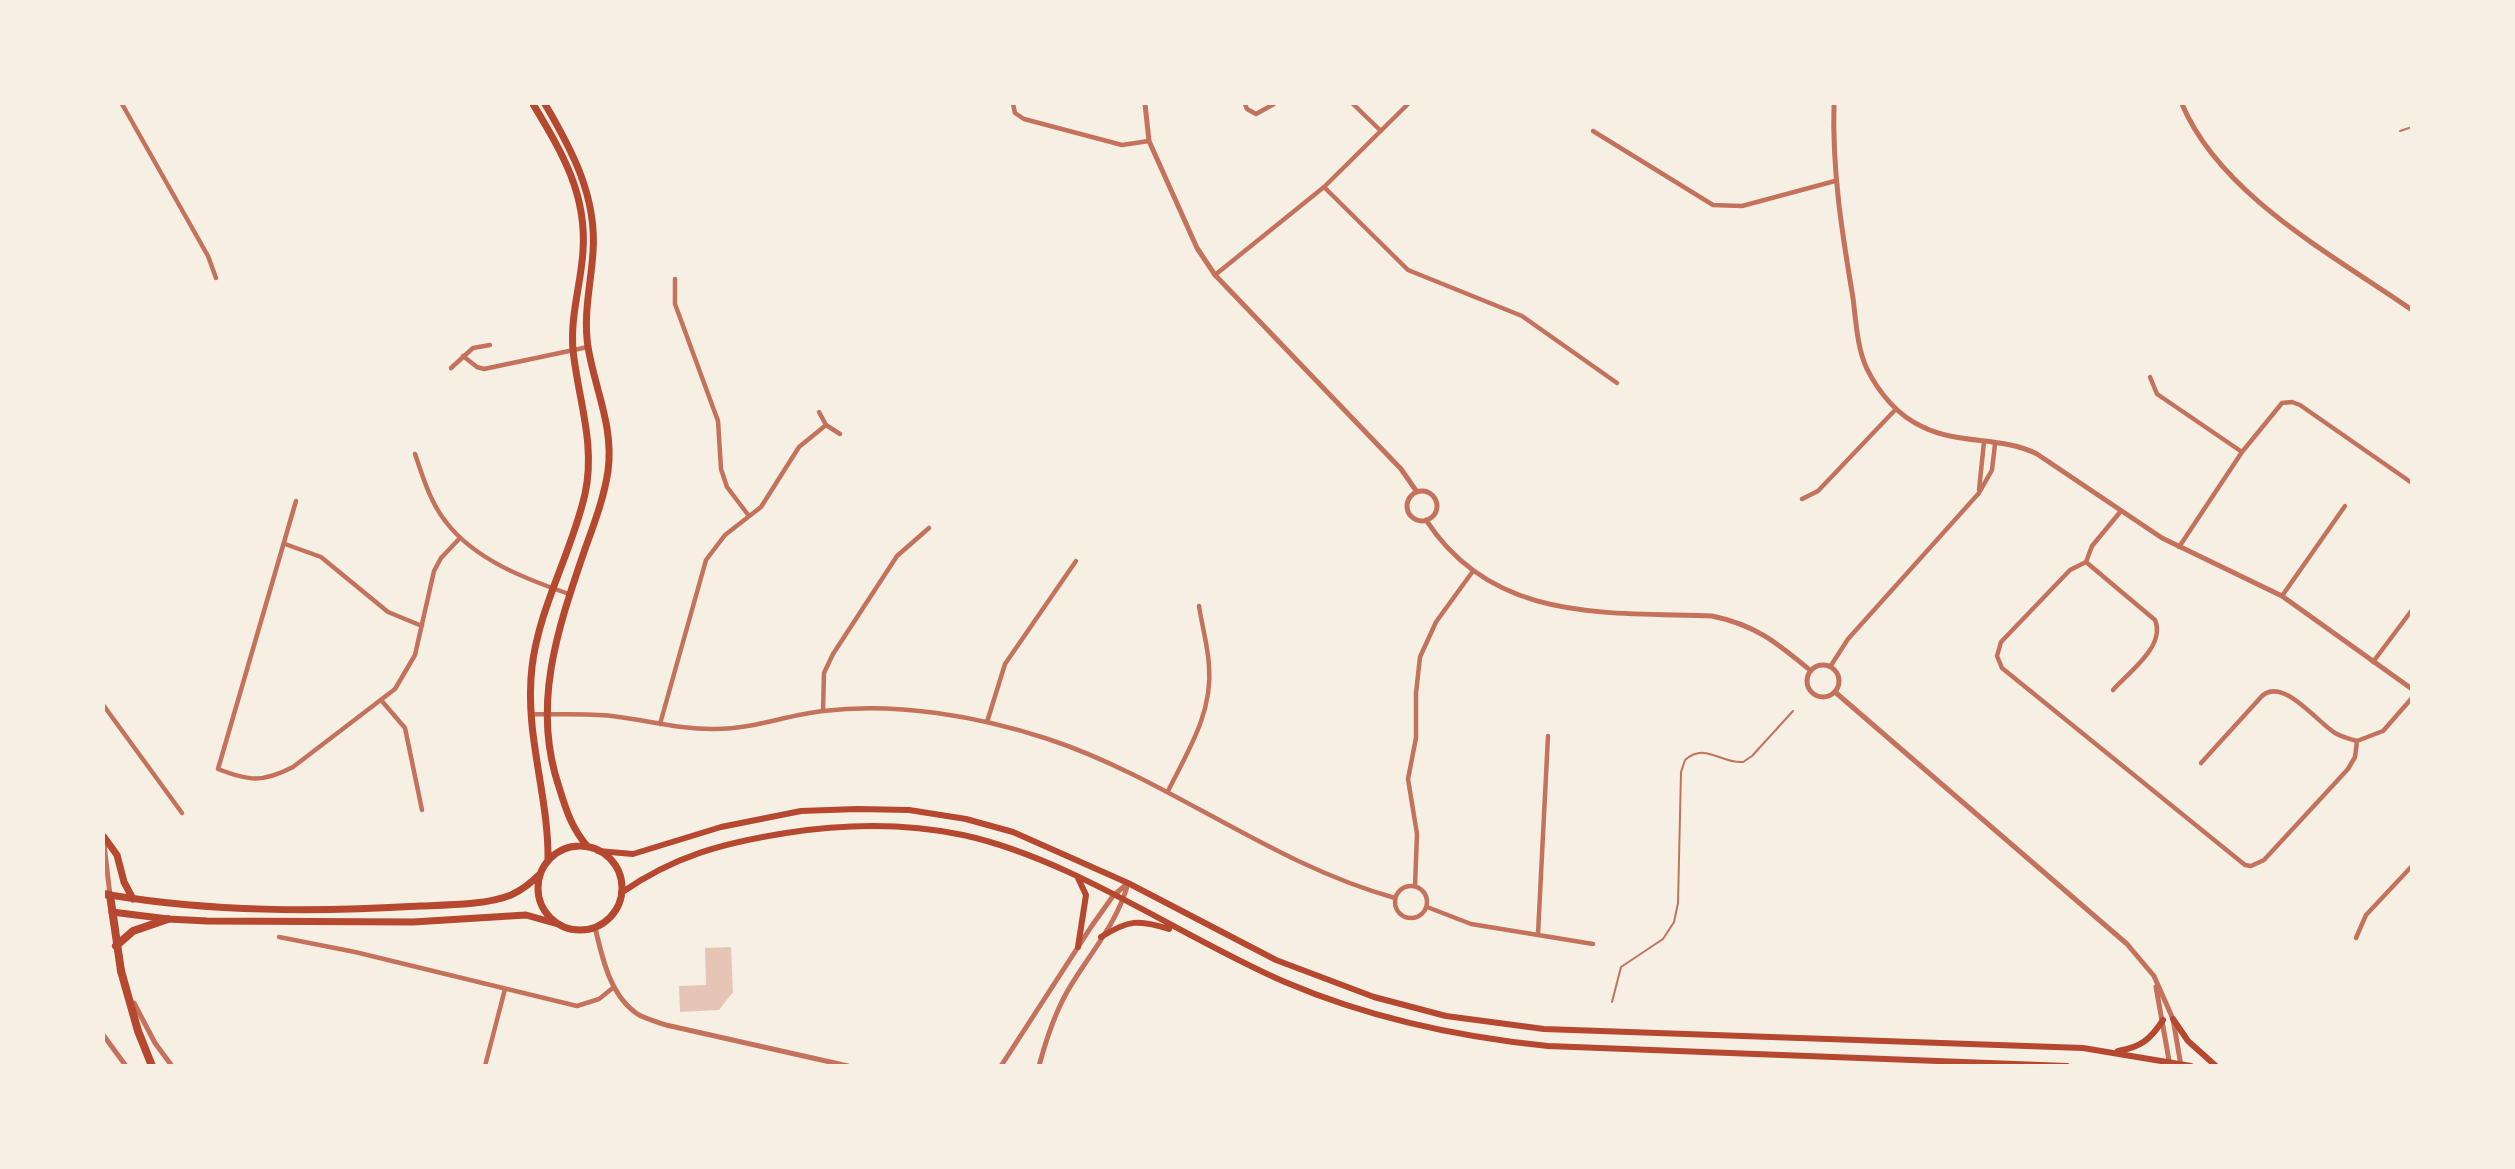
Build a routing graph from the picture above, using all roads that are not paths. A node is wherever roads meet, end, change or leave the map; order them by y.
1 (122, 104) edge
2 (533, 104) edge
3 (545, 104) edge
4 (1013, 104) edge
5 (1145, 104) edge
6 (1245, 104) edge
7 (1274, 104) edge
8 (1353, 104) edge
9 (1408, 104) edge
10 (1834, 104) edge
11 (2182, 104) edge
12 (2412, 127) edge
13 (1593, 130) dead end
14 (1381, 131) junction
15 (2400, 131) dead end
16 (1149, 141) junction
17 (1835, 181) junction
18 (1324, 187) junction
19 (1215, 275) junction
20 (216, 278) dead end
21 (675, 279) dead end
22 (2412, 310) edge
23 (490, 345) dead end
24 (588, 347) junction
25 (573, 350) junction
26 (463, 356) junction
27 (451, 368) dead end
28 (2150, 377) dead end
29 (1617, 383) dead end
30 (1896, 409) junction
31 (819, 412) dead end
32 (826, 424) junction
33 (840, 434) dead end
34 (1984, 442) junction
35 (1995, 444) junction
36 (2242, 452) junction
37 (415, 454) dead end
38 (2412, 483) edge
39 (1417, 492) junction
40 (1979, 493) junction
41 (1803, 499) dead end
42 (296, 501) dead end
43 (2345, 506) dead end
44 (2121, 511) junction
45 (749, 516) junction
46 (1426, 520) junction
47 (929, 528) dead end
48 (460, 538) junction
49 (285, 544) junction
50 (2178, 547) junction
51 (1076, 561) dead end
52 (2086, 562) junction
53 (1473, 571) junction
54 (554, 589) junction
55 (569, 594) junction
56 (2282, 596) junction
57 (1199, 606) dead end
58 (2412, 610) edge
59 (422, 626) junction
60 (2373, 662) junction
61 (1830, 667) junction
62 (1811, 671) junction
63 (2113, 690) dead end
64 (2412, 690) edge
65 (1834, 692) junction
66 (2412, 698) edge
67 (381, 700) junction
68 (104, 706) edge
69 (824, 711) junction
70 (1793, 711) dead end
71 (530, 714) junction
72 (546, 715) junction
73 (987, 722) junction
74 (660, 724) junction
75 (1548, 736) dead end
76 (2357, 741) junction
77 (2201, 763) dead end
78 (1168, 791) junction
79 (422, 810) dead end
80 (182, 813) dead end
81 (104, 837) edge
82 (104, 844) edge
83 (588, 848) junction
84 (598, 851) junction
85 (548, 861) junction
86 (2412, 866) edge
87 (540, 874) junction
88 (1077, 878) junction
89 (1128, 883) junction
90 (1415, 886) junction
91 (621, 893) junction
92 (107, 894) edge
93 (1113, 896) junction
94 (1395, 898) junction
95 (133, 899) junction
96 (1124, 901) junction
97 (1426, 907) junction
98 (108, 911) edge
99 (168, 919) junction
100 (558, 924) junction
101 (595, 927) junction
102 (1184, 933) junction
103 (1538, 934) junction
104 (279, 937) dead end
105 (1101, 937) junction
106 (2356, 938) dead end
107 (1593, 944) dead end
108 (116, 946) junction
109 (1078, 947) junction
110 (121, 971) junction
111 (2154, 976) junction
112 (614, 987) junction
113 (505, 989) junction
114 (1612, 1002) dead end
115 (2173, 1019) junction
116 (2163, 1020) junction
117 (104, 1036) edge
118 (2111, 1052) junction
119 (2170, 1064) edge
120 (126, 1065) edge
121 (152, 1065) edge
122 (172, 1065) edge
123 (485, 1065) edge
124 (848, 1065) edge
125 (1001, 1065) edge
126 (1039, 1065) edge
127 (2067, 1065) edge
128 (2181, 1065) edge
129 (2191, 1065) edge
130 (2216, 1065) edge

1 - 20 street
2 - 25 main road
3 - 24 main road
4 - 16 street
5 - 16 street
6 - 7 street
8 - 14 street
9 - 14 street
10 - 17 street
11 - 22 street
12 - 15 lane
13 - 17 street
14 - 18 street
16 - 19 street
17 - 30 street
18 - 19 street
18 - 29 street
19 - 39 street
21 - 45 street
23 - 26 street
24 - 25 street
24 - 55 main road
25 - 26 street
25 - 54 main road
26 - 27 street
28 - 36 street
30 - 34 street
30 - 41 street
31 - 32 street
32 - 33 street
32 - 45 street
34 - 35 street
34 - 40 street
35 - 40 street
35 - 44 street
36 - 38 street
36 - 50 street
37 - 48 street
39 - 46 street
39 - 46 street
40 - 61 street
42 - 49 street
43 - 56 street
44 - 50 street
44 - 52 street
45 - 74 street
46 - 53 street
47 - 69 street
48 - 54 street
48 - 59 street
49 - 59 street
49 - 67 street
50 - 56 street
51 - 73 street
52 - 63 street
52 - 76 street
53 - 62 street
53 - 90 street
54 - 55 street
54 - 71 main road
55 - 72 main road
56 - 60 street
57 - 78 street
58 - 60 street
59 - 67 street
60 - 64 street
61 - 62 street
61 - 65 street
62 - 65 street
65 - 111 street
66 - 76 street
67 - 79 street
68 - 80 street
69 - 73 street
69 - 74 street
70 - 114 lane
71 - 72 street
71 - 85 main road
72 - 74 street
72 - 83 main road
73 - 78 street
75 - 103 street
76 - 77 street
78 - 94 street
81 - 95 main road
82 - 92 street
83 - 84 main road
83 - 85 main road
84 - 89 main road
84 - 91 main road
85 - 87 main road
86 - 106 street
87 - 95 main road
87 - 100 main road
88 - 91 main road
88 - 93 main road
88 - 109 main road
89 - 93 street
89 - 96 street
89 - 118 main road
90 - 94 street
90 - 97 street
91 - 101 main road
92 - 95 main road
92 - 98 highway
93 - 96 main road
93 - 109 street
94 - 97 street
96 - 102 main road
96 - 105 street
97 - 103 street
98 - 99 main road
98 - 108 highway
99 - 100 main road
99 - 108 highway
100 - 101 main road
101 - 112 street
102 - 105 main road
102 - 127 main road
103 - 107 street
104 - 113 street
105 - 126 street
108 - 110 highway
109 - 125 street
110 - 121 highway
110 - 122 street
111 - 115 street
111 - 116 street
112 - 113 street
112 - 124 street
113 - 123 street
115 - 128 street
115 - 130 main road
116 - 118 main road
116 - 119 street
117 - 120 street
118 - 119 main road
119 - 128 main road
128 - 129 main road

